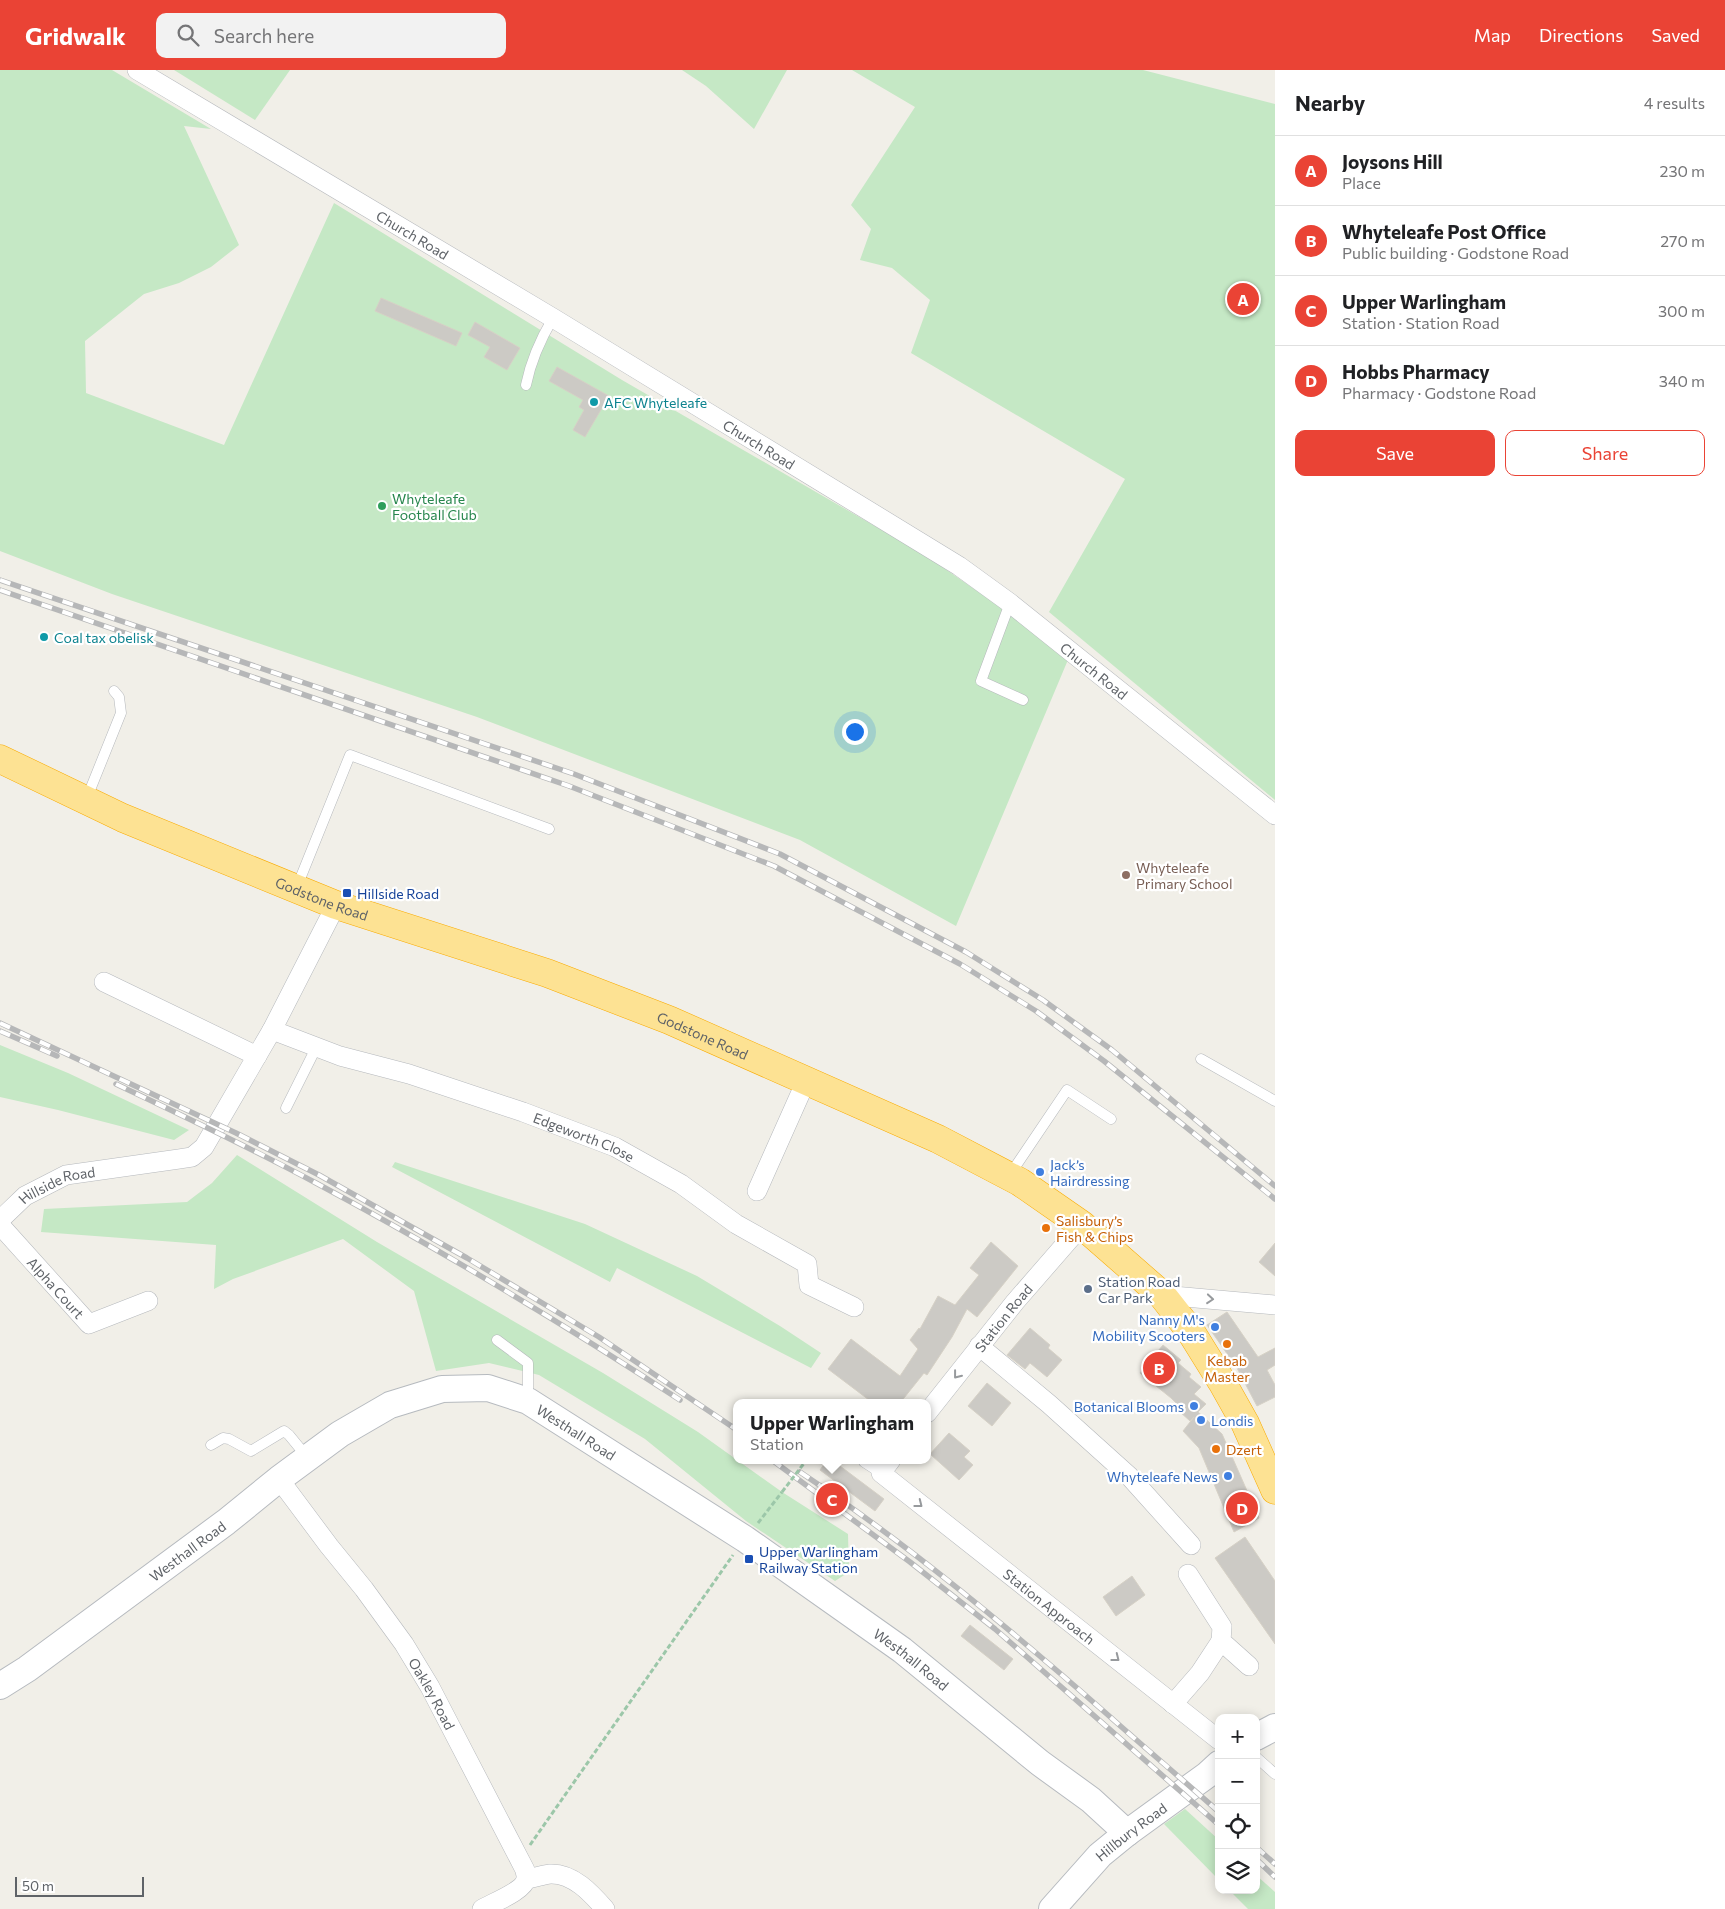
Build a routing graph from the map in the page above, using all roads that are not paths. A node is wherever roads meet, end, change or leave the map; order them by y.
1 (137, 70) edge
2 (553, 318) junction
3 (526, 385) dead end
4 (1010, 603) junction
5 (114, 691) dead end
6 (1023, 700) dead end
7 (0, 759) edge
8 (86, 800) junction
9 (1275, 815) edge
10 (549, 830) dead end
11 (296, 889) junction
12 (336, 906) junction
13 (104, 982) dead end
14 (272, 1030) junction
15 (316, 1048) junction
16 (257, 1056) junction
17 (1201, 1058) dead end
18 (806, 1081) junction
19 (1275, 1101) edge
20 (286, 1108) dead end
21 (1111, 1119) dead end
22 (1009, 1176) junction
23 (757, 1191) dead end
24 (0, 1220) edge
25 (0, 1225) edge
26 (1082, 1225) junction
27 (1162, 1295) junction
28 (148, 1300) dead end
29 (1275, 1305) edge
30 (854, 1307) dead end
31 (497, 1340) dead end
32 (979, 1346) junction
33 (528, 1400) junction
34 (931, 1408) edge
35 (211, 1445) dead end
36 (308, 1458) junction
37 (873, 1464) edge
38 (886, 1467) edge
39 (279, 1479) junction
40 (1275, 1490) edge
41 (1191, 1545) dead end
42 (1188, 1574) dead end
43 (1221, 1641) junction
44 (1249, 1666) dead end
45 (0, 1686) edge
46 (1173, 1704) junction
47 (1275, 1728) edge
48 (1260, 1736) edge
49 (1215, 1737) edge
50 (1258, 1759) edge
51 (1215, 1768) edge
52 (1275, 1774) edge
53 (1127, 1833) junction
54 (526, 1879) junction
55 (482, 1909) edge
56 (605, 1909) edge
57 (1052, 1909) edge

1 - 2 street, Church Road
2 - 3 lane
2 - 4 street, Church Road
4 - 6 lane
4 - 9 street, Church Road
5 - 8 lane
7 - 8 highway, Godstone Road
8 - 11 highway, Godstone Road
10 - 11 lane
11 - 12 highway, Godstone Road
12 - 14 street, Hillside Road
12 - 18 highway, Godstone Road
13 - 16 street
14 - 15 street, Edgeworth Close
14 - 16 street, Hillside Road
15 - 20 lane
15 - 30 street, Edgeworth Close
16 - 24 street, Hillside Road
17 - 19 lane
18 - 22 highway, Godstone Road
18 - 23 street
21 - 22 lane
22 - 26 highway, Godstone Road
25 - 28 street, Alpha Court
26 - 27 highway, Godstone Road
26 - 32 street, Station Road
27 -> 29 street
27 - 40 highway, Godstone Road
31 - 33 lane
32 -> 34 street, Station Road
32 - 41 street
33 - 36 street, Westhall Road
33 - 53 street, Westhall Road
35 - 36 lane
36 - 39 street, Westhall Road
37 - 38 lane
38 -> 46 street, Station Approach
39 - 45 street, Westhall Road
39 - 54 street, Oakley Road
42 - 43 street
43 - 44 street
43 - 46 street
46 - 49 street, Station Approach
47 - 48 street
50 - 52 lane
51 - 53 street, Hillbury Road
53 - 57 street, Hillbury Road
54 - 55 street
54 - 56 street

